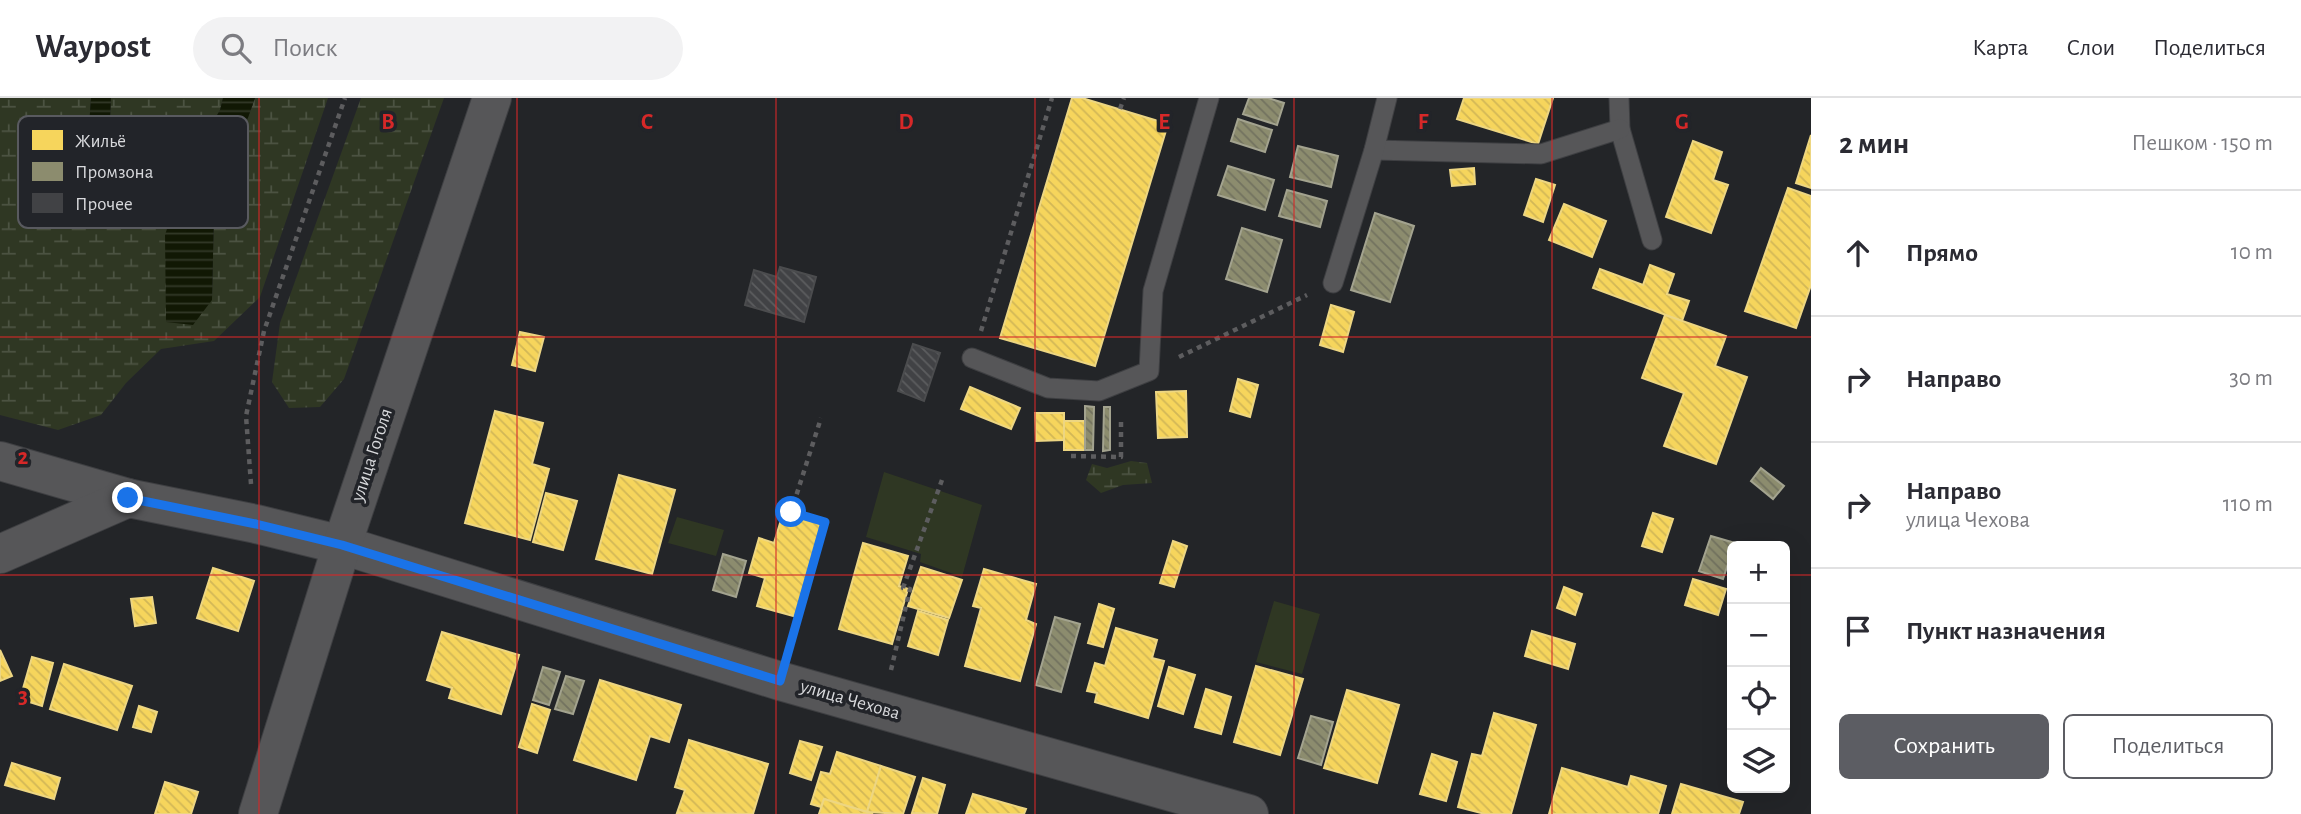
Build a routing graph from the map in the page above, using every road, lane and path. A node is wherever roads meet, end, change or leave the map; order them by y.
1 (345, 98) edge
2 (492, 98) edge
3 (1052, 98) edge
4 (1124, 98) edge
5 (1387, 98) edge
6 (1619, 98) edge
7 (1203, 99) edge
8 (1120, 110) dead end
9 (1620, 129) junction
10 (1374, 150) junction
11 (1652, 240) dead end
12 (1333, 283) joint
13 (972, 358) joint
14 (1149, 371) junction
15 (1099, 391) junction
16 (821, 418) dead end
17 (1071, 457) dead end
18 (0, 461) edge
19 (943, 480) dead end
20 (128, 498) junction
21 (256, 524) junction
22 (342, 545) junction
23 (0, 554) edge
24 (780, 681) junction
25 (880, 709) junction
26 (258, 814) edge
27 (1249, 814) edge

1 - 21 path
2 - 22 street, улица Гоголя
3 - 13 path
4 - 8 path
5 - 10 lane
6 - 9 lane
7 - 14 lane
9 - 10 lane
9 - 11 lane
10 - 12 lane
12 - 14 path
13 - 15 lane
14 - 15 lane
15 - 17 path
16 - 24 path
18 - 20 street, улица Чехова
19 - 25 path
20 - 21 street, улица Чехова
20 - 23 street
21 - 22 street, улица Чехова
22 - 24 street, улица Чехова
22 - 26 street, улица Гоголя
24 - 25 street, улица Чехова
25 - 27 street, улица Чехова

